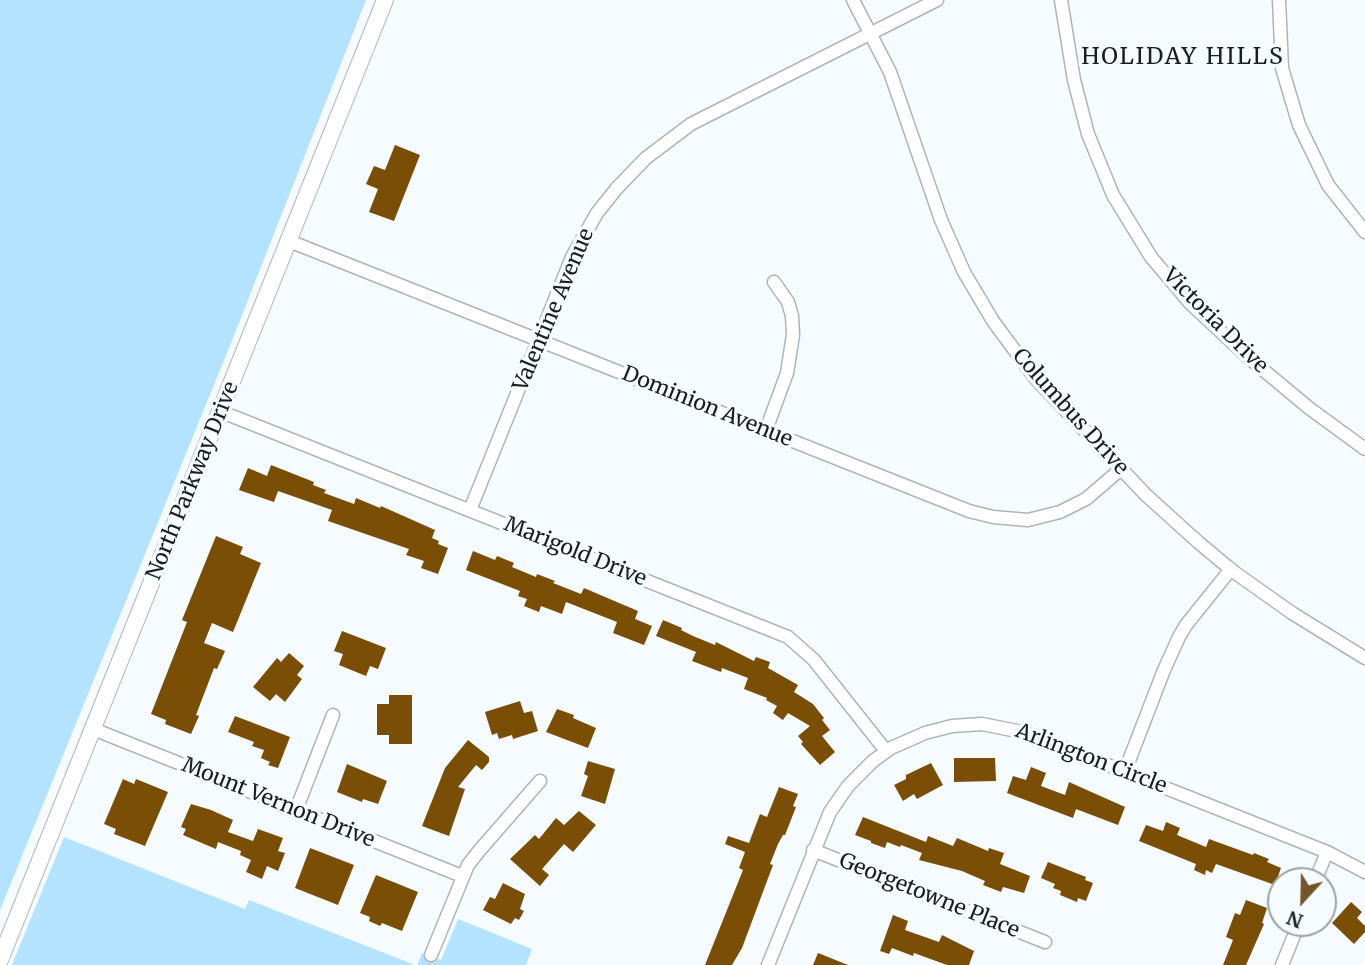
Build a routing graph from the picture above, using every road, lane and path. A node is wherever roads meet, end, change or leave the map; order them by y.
1 (385, 0) edge
2 (853, 0) edge
3 (937, 0) edge
4 (1061, 0) edge
5 (1279, 0) edge
6 (871, 34) junction
7 (1365, 232) edge
8 (289, 241) junction
9 (774, 282) dead end
10 (539, 340) junction
11 (222, 411) junction
12 (766, 430) junction
13 (1365, 449) edge
14 (1121, 469) junction
15 (470, 510) junction
16 (1231, 569) junction
17 (1365, 658) edge
18 (333, 715) dead end
19 (93, 729) junction
20 (886, 751) junction
21 (1125, 771) junction
22 (540, 781) dead end
23 (296, 810) junction
24 (813, 850) junction
25 (1327, 852) junction
26 (1321, 867) edge
27 (1365, 872) edge
28 (462, 876) junction
29 (1293, 937) edge
30 (1045, 942) dead end
31 (431, 955) dead end
32 (0, 960) edge
33 (768, 965) edge
34 (1282, 965) edge

1 - 8 main road, North Parkway Drive
2 - 6 street, Columbus Drive
3 - 6 street, Valentine Avenue
4 - 13 street, Victoria Drive
5 - 7 street
6 - 10 street, Valentine Avenue
6 - 14 street, Columbus Drive
8 - 10 street, Dominion Avenue
8 - 11 main road, North Parkway Drive
9 - 12 street
10 - 12 street, Dominion Avenue
10 - 15 street, Valentine Avenue
11 - 15 street, Marigold Drive
11 - 19 main road, North Parkway Drive
12 - 14 street, Dominion Avenue
14 - 16 street, Columbus Drive
15 - 20 street, Marigold Drive
16 - 17 street, Columbus Drive
16 - 21 street
18 - 23 street
19 - 23 street, Mount Vernon Drive
19 - 32 main road, North Parkway Drive
20 - 21 street, Arlington Circle
20 - 24 street, Arlington Circle
21 - 25 street, Arlington Circle
22 - 28 street
23 - 28 street, Mount Vernon Drive
24 - 30 street, Georgetowne Place
24 - 33 street, Arlington Circle
25 - 26 street
25 - 27 street, Arlington Circle
28 - 31 street
29 - 34 street

